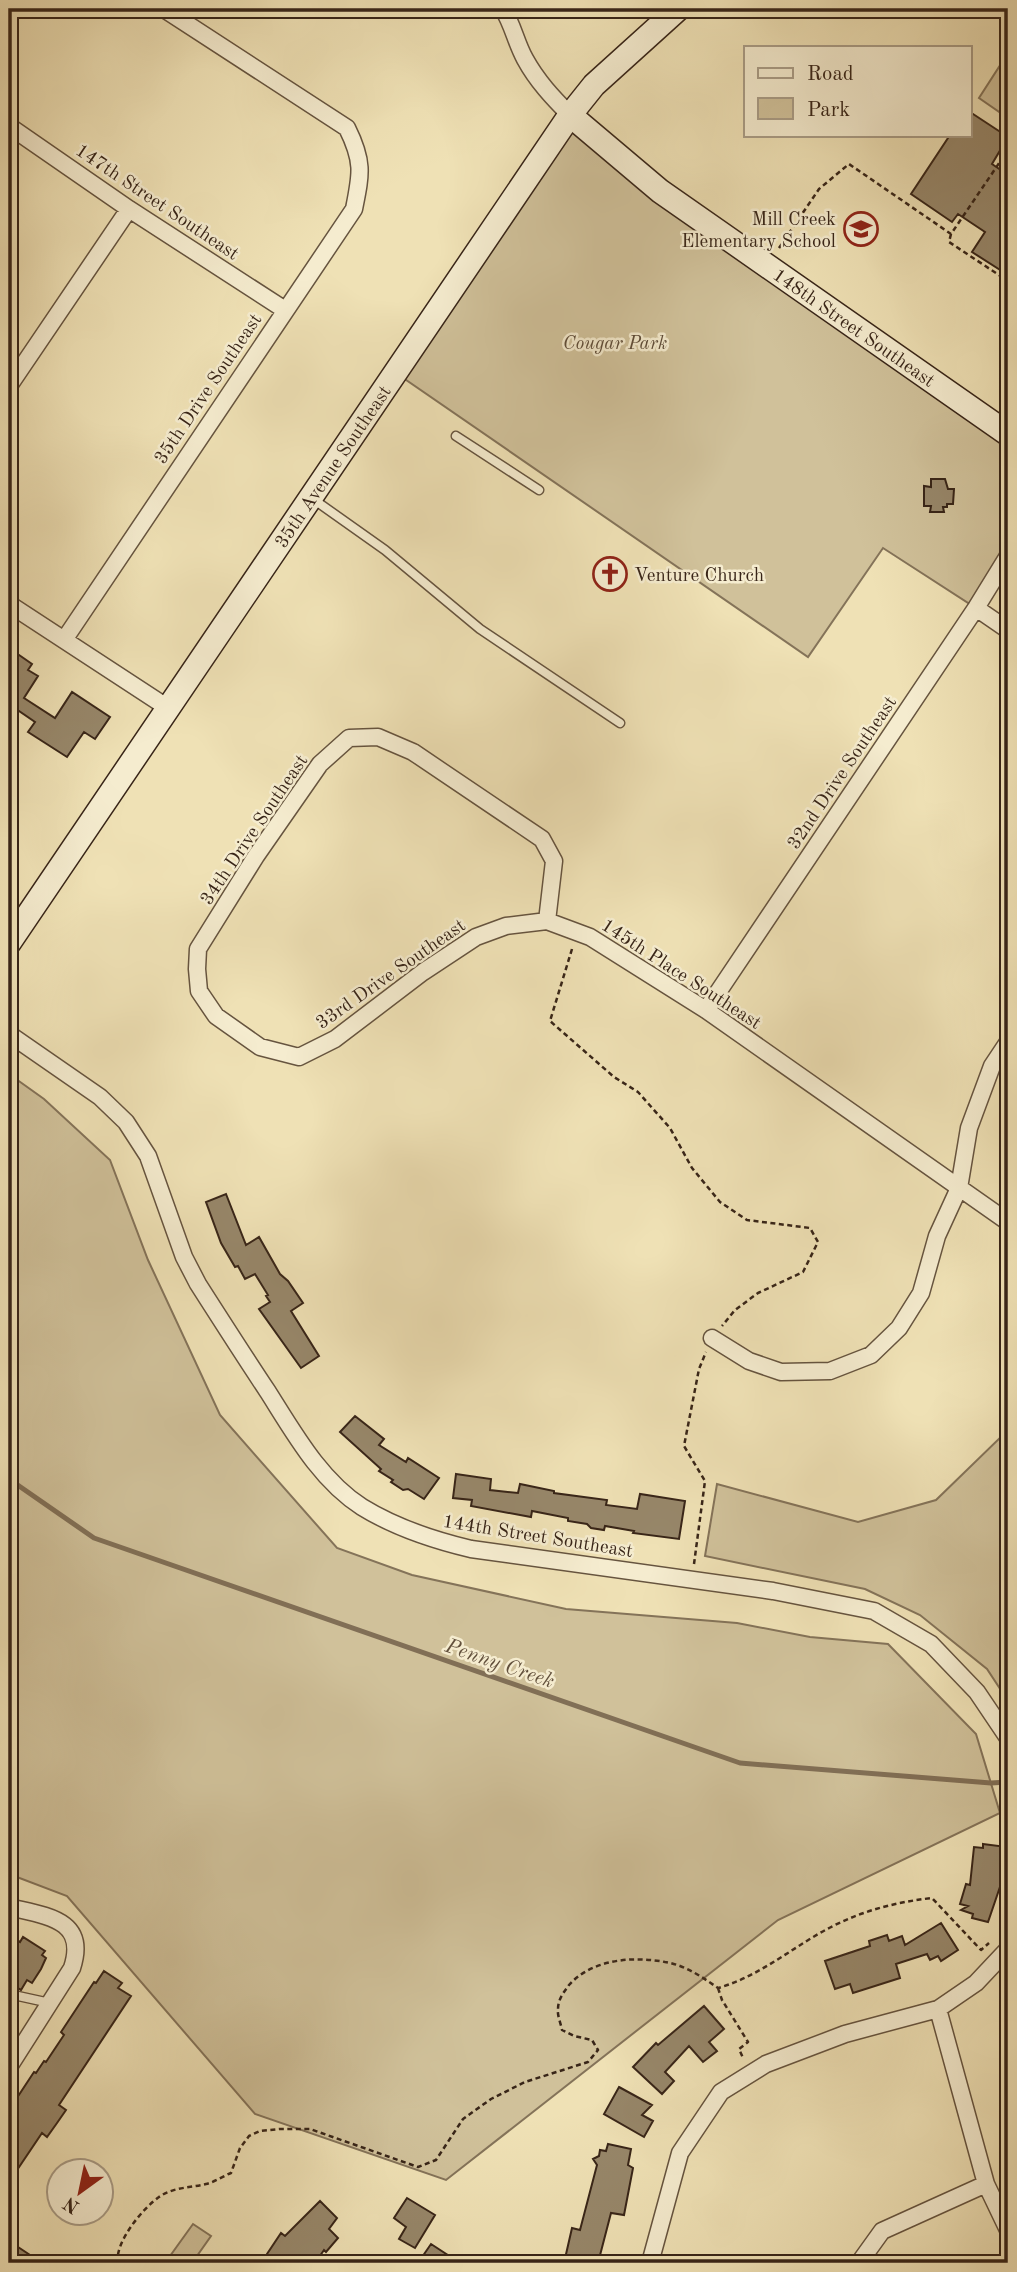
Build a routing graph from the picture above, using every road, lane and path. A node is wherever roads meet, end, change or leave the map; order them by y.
1 (164, 9) edge
2 (503, 9) edge
3 (678, 9) edge
4 (570, 115) junction
5 (9, 126) edge
6 (1008, 150) edge
7 (129, 209) junction
8 (951, 234) junction
9 (767, 266) junction
10 (1008, 281) edge
11 (285, 310) junction
12 (9, 386) edge
13 (1008, 434) edge
14 (456, 436) dead end
15 (539, 490) dead end
16 (311, 498) junction
17 (1008, 556) edge
18 (9, 604) edge
19 (976, 608) junction
20 (1008, 630) edge
21 (64, 640) junction
22 (168, 708) junction
23 (620, 723) dead end
24 (547, 921) junction
25 (577, 932) junction
26 (9, 943) edge
27 (198, 949) joint
28 (706, 1010) junction
29 (9, 1034) edge
30 (1008, 1042) edge
31 (959, 1188) junction
32 (1008, 1222) edge
33 (712, 1338) junction
34 (691, 1581) junction
35 (1008, 1738) edge
36 (9, 1907) edge
37 (1008, 1950) edge
38 (718, 1987) junction
39 (9, 1994) edge
40 (50, 2003) junction
41 (938, 2009) junction
42 (9, 2067) edge
43 (751, 2074) junction
44 (986, 2184) junction
45 (1008, 2230) edge
46 (118, 2263) edge
47 (650, 2263) edge
48 (859, 2263) edge

1 - 11 street, 35th Drive Southeast
2 - 4 street, 148th Street Southeast
3 - 4 street, 35th Avenue Southeast
4 - 9 street, 148th Street Southeast
4 - 16 street, 35th Avenue Southeast
5 - 7 street, 147th Street Southeast
6 - 8 path
7 - 11 street, 147th Street Southeast
7 - 12 street
8 - 9 path
8 - 10 path
9 - 13 street, 148th Street Southeast
11 - 21 street, 35th Drive Southeast
14 - 15 lane
16 - 22 street, 35th Avenue Southeast
16 - 23 lane
17 - 19 street, 32nd Drive Southeast
18 - 21 street
19 - 20 street
19 - 28 street, 32nd Drive Southeast
21 - 22 street
22 - 26 street, 35th Avenue Southeast
24 - 25 street, 145th Place Southeast
24 - 27 street, 33rd Drive Southeast
24 - 27 street, 34th Drive Southeast
25 - 28 street, 145th Place Southeast
25 - 33 path
28 - 31 street, 145th Place Southeast
29 - 34 street, 144th Street Southeast
30 - 31 street
31 - 32 street, 145th Place Southeast
31 - 33 street
33 - 34 path
34 - 35 street, 144th Street Southeast
36 - 40 street
37 - 38 path
37 - 41 street
38 - 43 path
38 - 46 path
39 - 40 lane
40 - 42 street
41 - 43 street
41 - 44 street
43 - 47 street
44 - 45 street
44 - 48 street

